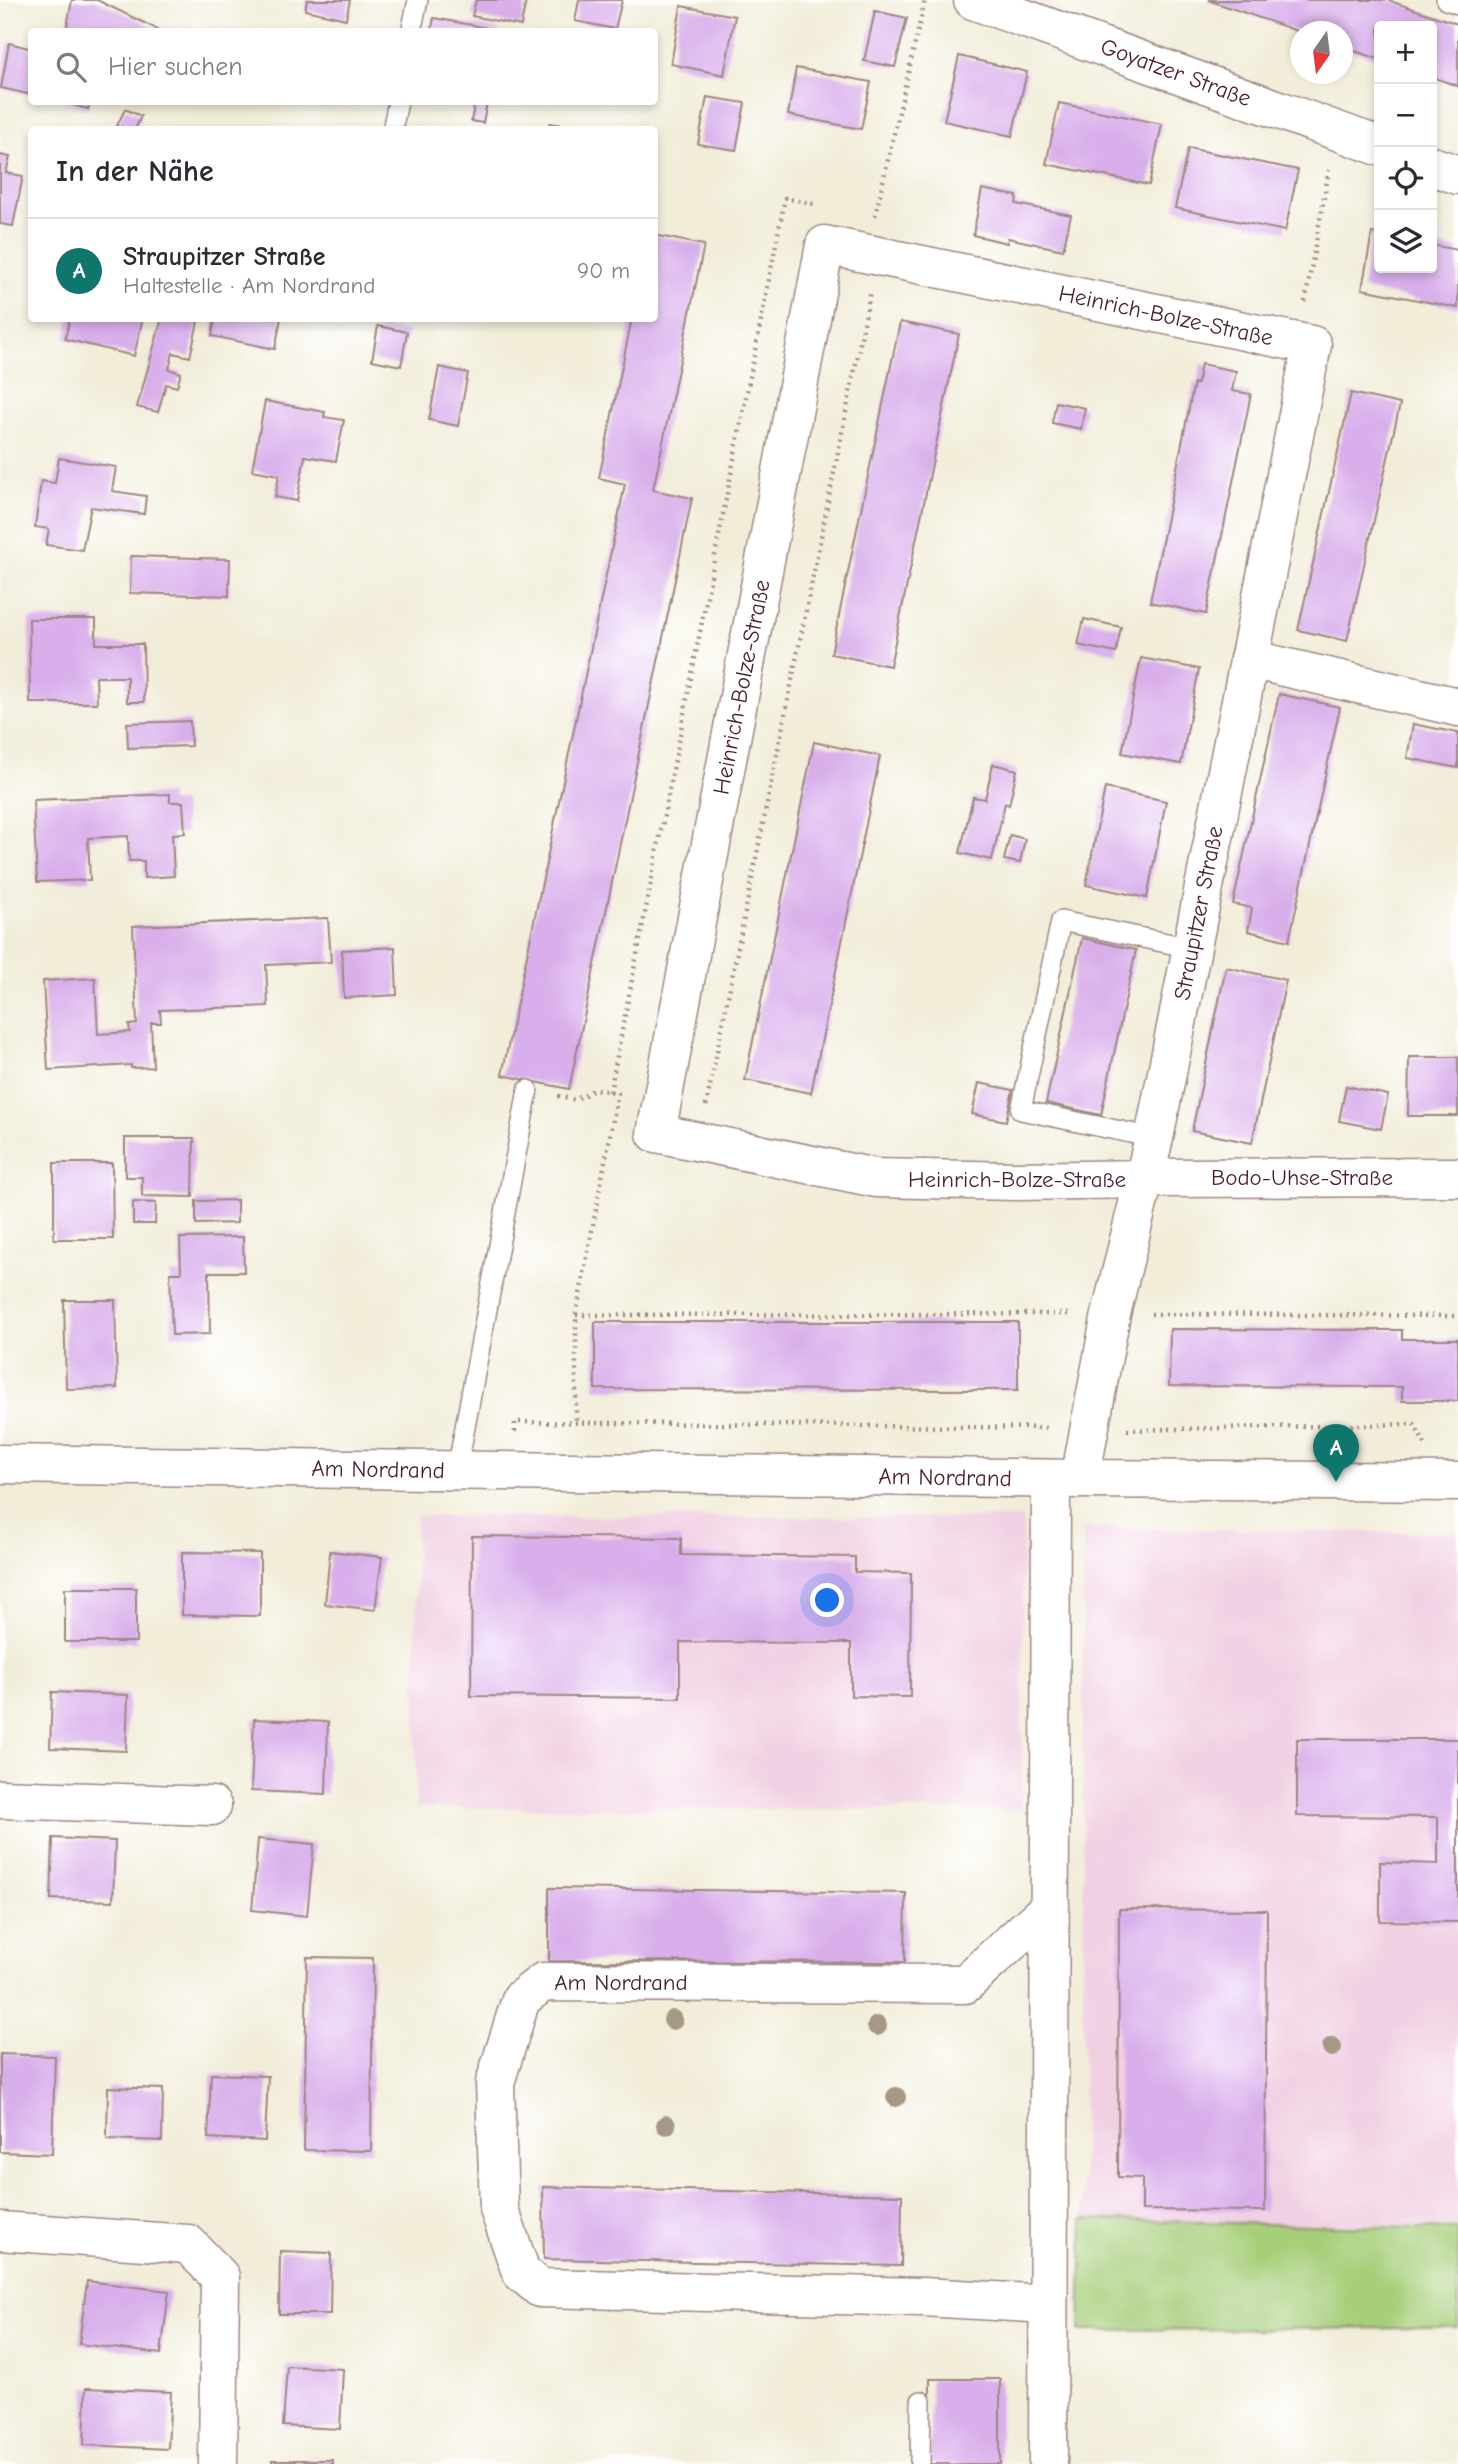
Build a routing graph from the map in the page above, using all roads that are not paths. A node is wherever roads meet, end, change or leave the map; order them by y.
1 (418, 0) edge
2 (1446, 0) edge
3 (984, 2) edge
4 (1458, 4) edge
5 (412, 28) edge
6 (397, 105) edge
7 (394, 126) edge
8 (1374, 144) edge
9 (1437, 168) edge
10 (1458, 176) edge
11 (1312, 345) joint
12 (1249, 659) junction
13 (1458, 707) edge
14 (1191, 948) junction
15 (528, 1090) road end
16 (1154, 1138) junction
17 (1458, 1177) edge
18 (1145, 1179) junction
19 (0, 1464) edge
20 (457, 1470) junction
21 (1065, 1479) junction
22 (1458, 1482) edge
23 (0, 1799) edge
24 (212, 1806) dead end
25 (1050, 1908) junction
26 (0, 2231) edge
27 (1048, 2304) junction
28 (921, 2401) dead end
29 (218, 2464) edge
30 (920, 2464) edge
31 (1048, 2464) edge

1 - 5 lane
2 - 4 lane
3 - 8 street, Goyatzer Straße
6 - 7 lane
9 - 10 street
11 - 12 street, Straupitzer Straße
11 - 18 street, Heinrich-Bolze-Straße
12 - 13 street
12 - 14 street, Straupitzer Straße
14 - 16 street, Straupitzer Straße
14 - 16 lane
15 - 20 lane
16 - 18 street, Straupitzer Straße
17 - 18 street, Bodo-Uhse-Straße
18 - 21 street, Straupitzer Straße
19 - 20 street, Am Nordrand
20 - 21 street, Am Nordrand
21 - 22 street, Am Nordrand
21 - 25 street
23 - 24 street
25 - 27 street
25 - 27 street, Am Nordrand
26 - 29 street
27 - 31 street
28 - 30 lane

